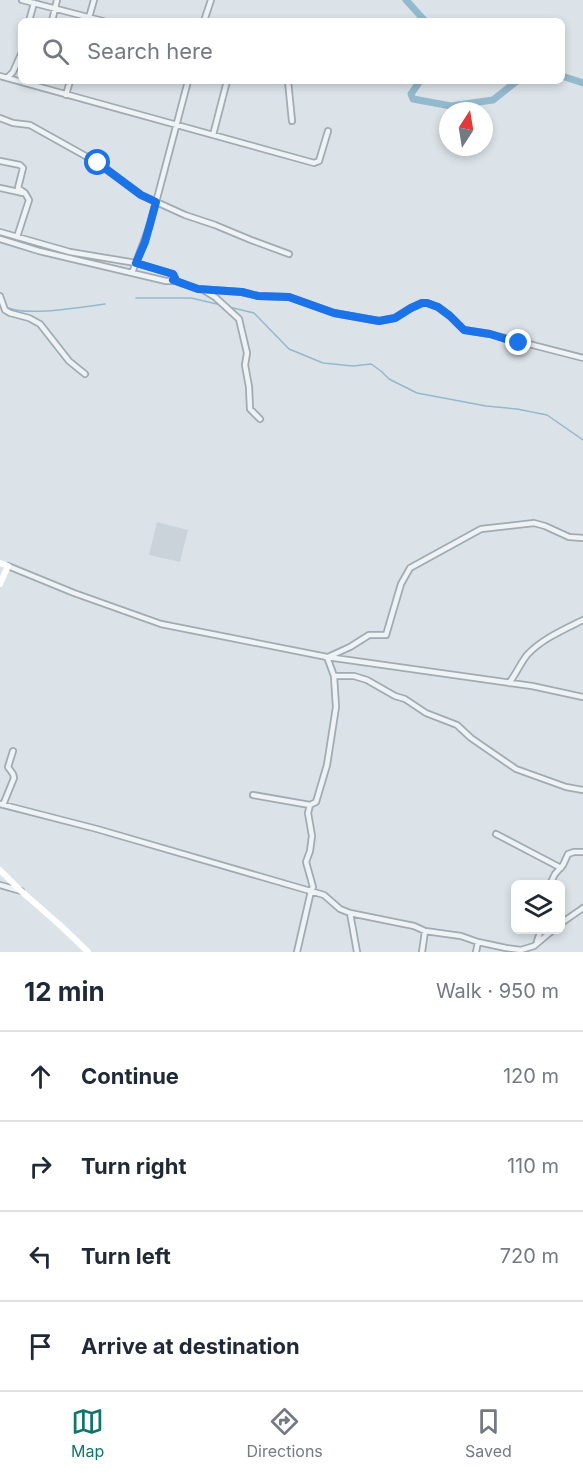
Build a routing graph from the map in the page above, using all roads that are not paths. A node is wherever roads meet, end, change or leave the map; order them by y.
1 (22, 0) edge
2 (57, 0) edge
3 (94, 0) edge
4 (211, 0) edge
5 (34, 2) edge
6 (55, 9) junction
7 (30, 18) edge
8 (53, 18) edge
9 (86, 18) edge
10 (89, 18) edge
11 (205, 18) edge
12 (18, 61) edge
13 (18, 67) edge
14 (0, 76) edge
15 (8, 78) junction
16 (18, 81) joint
17 (28, 84) edge
18 (69, 84) edge
19 (187, 84) edge
20 (226, 84) edge
21 (288, 84) edge
22 (66, 95) junction
23 (0, 118) edge
24 (292, 121) dead end
25 (176, 125) junction
26 (328, 131) dead end
27 (213, 135) junction
28 (0, 160) edge
29 (0, 188) edge
30 (25, 193) junction
31 (156, 202) junction
32 (0, 232) edge
33 (16, 237) junction
34 (0, 239) edge
35 (290, 254) dead end
36 (136, 263) junction
37 (132, 273) junction
38 (173, 280) junction
39 (202, 289) junction
40 (0, 296) edge
41 (583, 358) edge
42 (85, 375) dead end
43 (260, 419) dead end
44 (583, 538) edge
45 (0, 563) edge
46 (8, 566) junction
47 (0, 584) edge
48 (583, 620) edge
49 (327, 657) junction
50 (334, 676) junction
51 (509, 683) junction
52 (583, 698) edge
53 (13, 751) dead end
54 (583, 790) edge
55 (253, 795) dead end
56 (2, 805) edge
57 (310, 805) junction
58 (496, 834) dead end
59 (583, 852) edge
60 (561, 868) junction
61 (2, 874) edge
62 (552, 880) edge
63 (0, 885) edge
64 (21, 891) junction
65 (311, 891) junction
66 (582, 909) edge
67 (350, 913) junction
68 (565, 921) edge
69 (425, 931) junction
70 (540, 934) edge
71 (548, 934) edge
72 (478, 942) junction
73 (534, 946) junction
74 (358, 951) edge
75 (523, 951) edge
76 (88, 952) edge
77 (297, 952) edge
78 (422, 952) edge
79 (476, 952) edge

1 - 5 street
2 - 6 street
3 - 10 street
4 - 11 street
5 - 6 street
5 - 7 street
6 - 8 street
6 - 9 street
12 - 15 street
13 - 16 street
14 - 15 street
15 - 16 street
17 - 22 street
18 - 22 street
19 - 25 street
20 - 27 street
21 - 24 street
22 - 25 street
23 - 31 street
25 - 27 street
25 - 31 street
26 - 27 street
28 - 30 street
29 - 30 street
30 - 33 street
31 - 35 street
31 - 36 street
32 - 33 street
33 - 36 street
34 - 37 street
36 - 37 street
36 - 38 street
37 - 38 street
38 - 39 street
39 - 41 street
39 - 43 street
40 - 42 street
44 - 49 street
45 - 46 main road
46 - 47 main road
46 - 49 street
48 - 51 street
49 - 50 street
49 - 51 street
50 - 54 street
50 - 57 street
51 - 52 street
53 - 56 street
55 - 57 street
56 - 65 street
57 - 65 street
58 - 60 street
59 - 60 street
60 - 62 street
61 - 64 main road
63 - 64 street
64 - 76 main road
65 - 67 street
65 - 77 street
66 - 68 street
67 - 69 street
67 - 74 street
69 - 72 street
69 - 78 street
70 - 73 street
71 - 73 street
72 - 75 street
72 - 79 street
73 - 75 street

